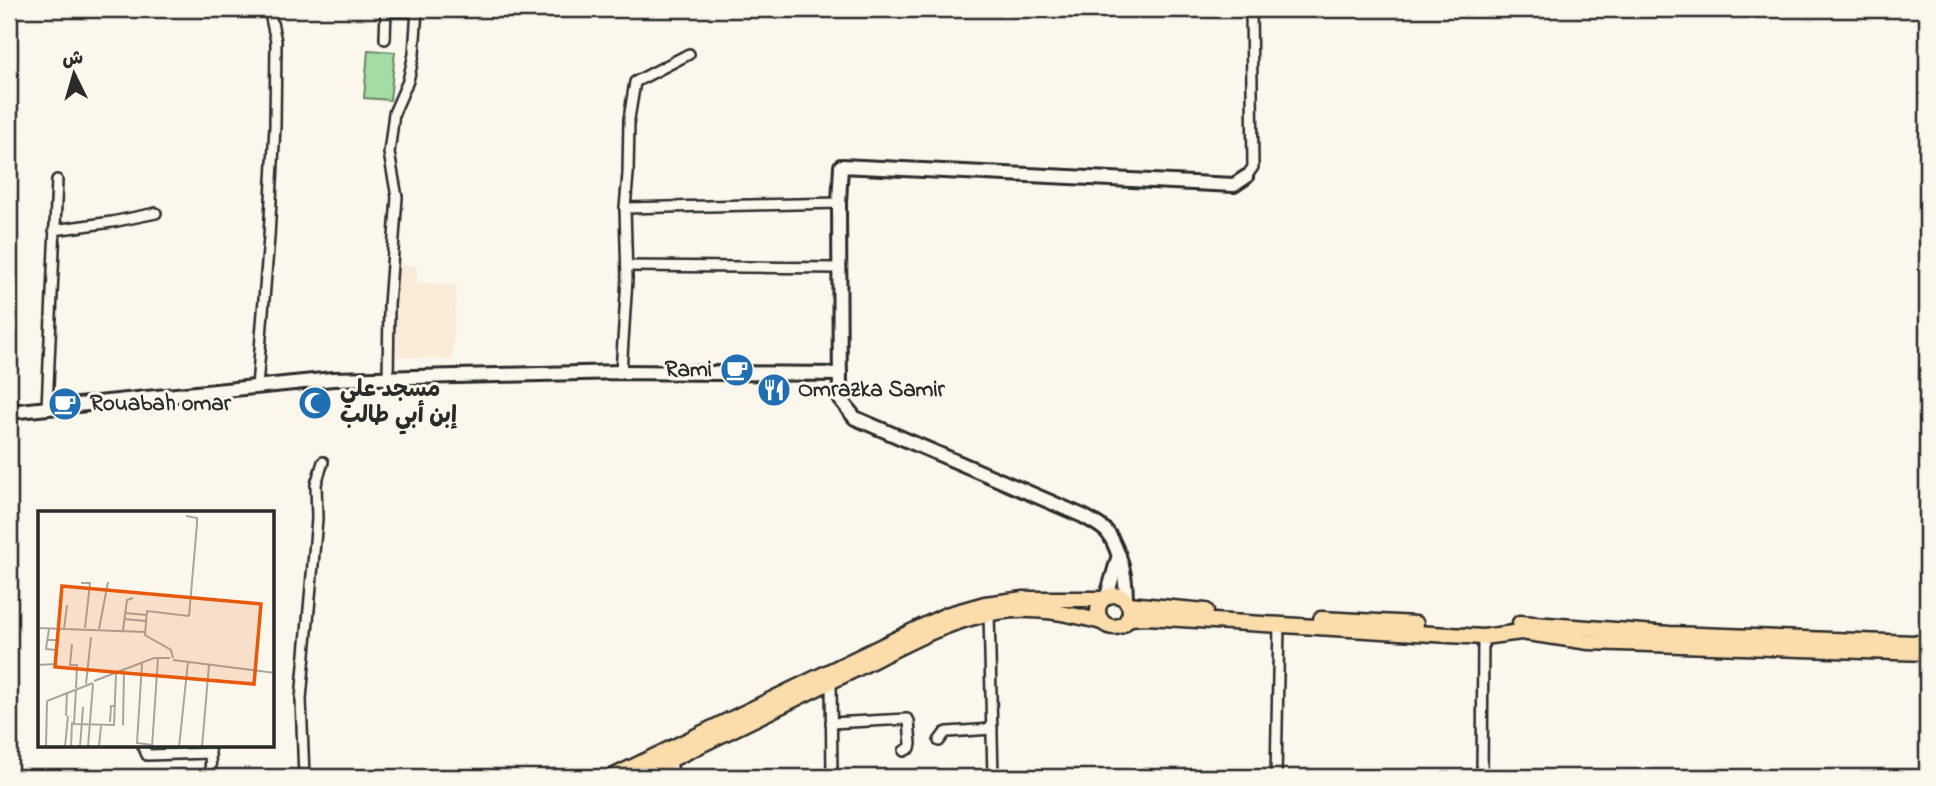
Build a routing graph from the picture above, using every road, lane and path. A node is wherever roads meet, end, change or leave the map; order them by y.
1 (270, 9) edge
2 (1251, 9) edge
3 (386, 10) edge
4 (417, 10) edge
5 (385, 39) dead end
6 (689, 54) dead end
7 (1246, 177) joint
8 (57, 180) dead end
9 (839, 203) junction
10 (625, 208) junction
11 (156, 213) dead end
12 (54, 230) junction
13 (627, 266) junction
14 (840, 268) junction
15 (621, 372) junction
16 (840, 374) junction
17 (388, 378) junction
18 (257, 387) junction
19 (47, 408) junction
20 (9, 412) edge
21 (323, 462) dead end
22 (1119, 554) junction
23 (1105, 598) junction
24 (1127, 608) junction
25 (989, 613) junction
26 (1102, 622) junction
27 (1279, 625) junction
28 (1483, 637) junction
29 (1927, 643) edge
30 (1927, 653) edge
31 (831, 681) junction
32 (831, 723) junction
33 (992, 729) junction
34 (939, 741) dead end
35 (143, 748) edge
36 (904, 751) dead end
37 (667, 762) junction
38 (211, 777) edge
39 (304, 777) edge
40 (612, 777) edge
41 (635, 777) edge
42 (674, 777) edge
43 (832, 777) edge
44 (993, 777) edge
45 (1276, 777) edge
46 (1482, 777) edge

1 - 18 street
2 - 7 street
3 - 4 street
3 - 5 street
4 - 17 street
6 - 10 street
7 - 9 main road
8 - 12 street
9 - 10 street
9 - 14 main road
10 - 13 street
11 - 12 street
12 - 19 street
13 - 14 street
13 - 15 street
14 - 16 main road
15 - 16 main road
15 - 17 main road
16 - 22 main road
17 - 18 main road
18 - 19 main road
19 - 20 main road
21 - 39 street
22 - 23 main road
22 - 24 main road
23 - 24 highway
23 - 26 highway
23 - 40 highway
24 - 26 highway
24 - 27 highway
24 - 29 highway
25 - 26 highway
25 - 31 highway
25 - 33 street
27 - 28 highway
27 - 45 street
28 - 30 highway
28 - 46 street
31 - 32 street
31 - 37 highway
32 - 36 street
32 - 43 street
33 - 34 street
33 - 44 street
35 - 38 street
37 - 41 highway
37 - 42 street

